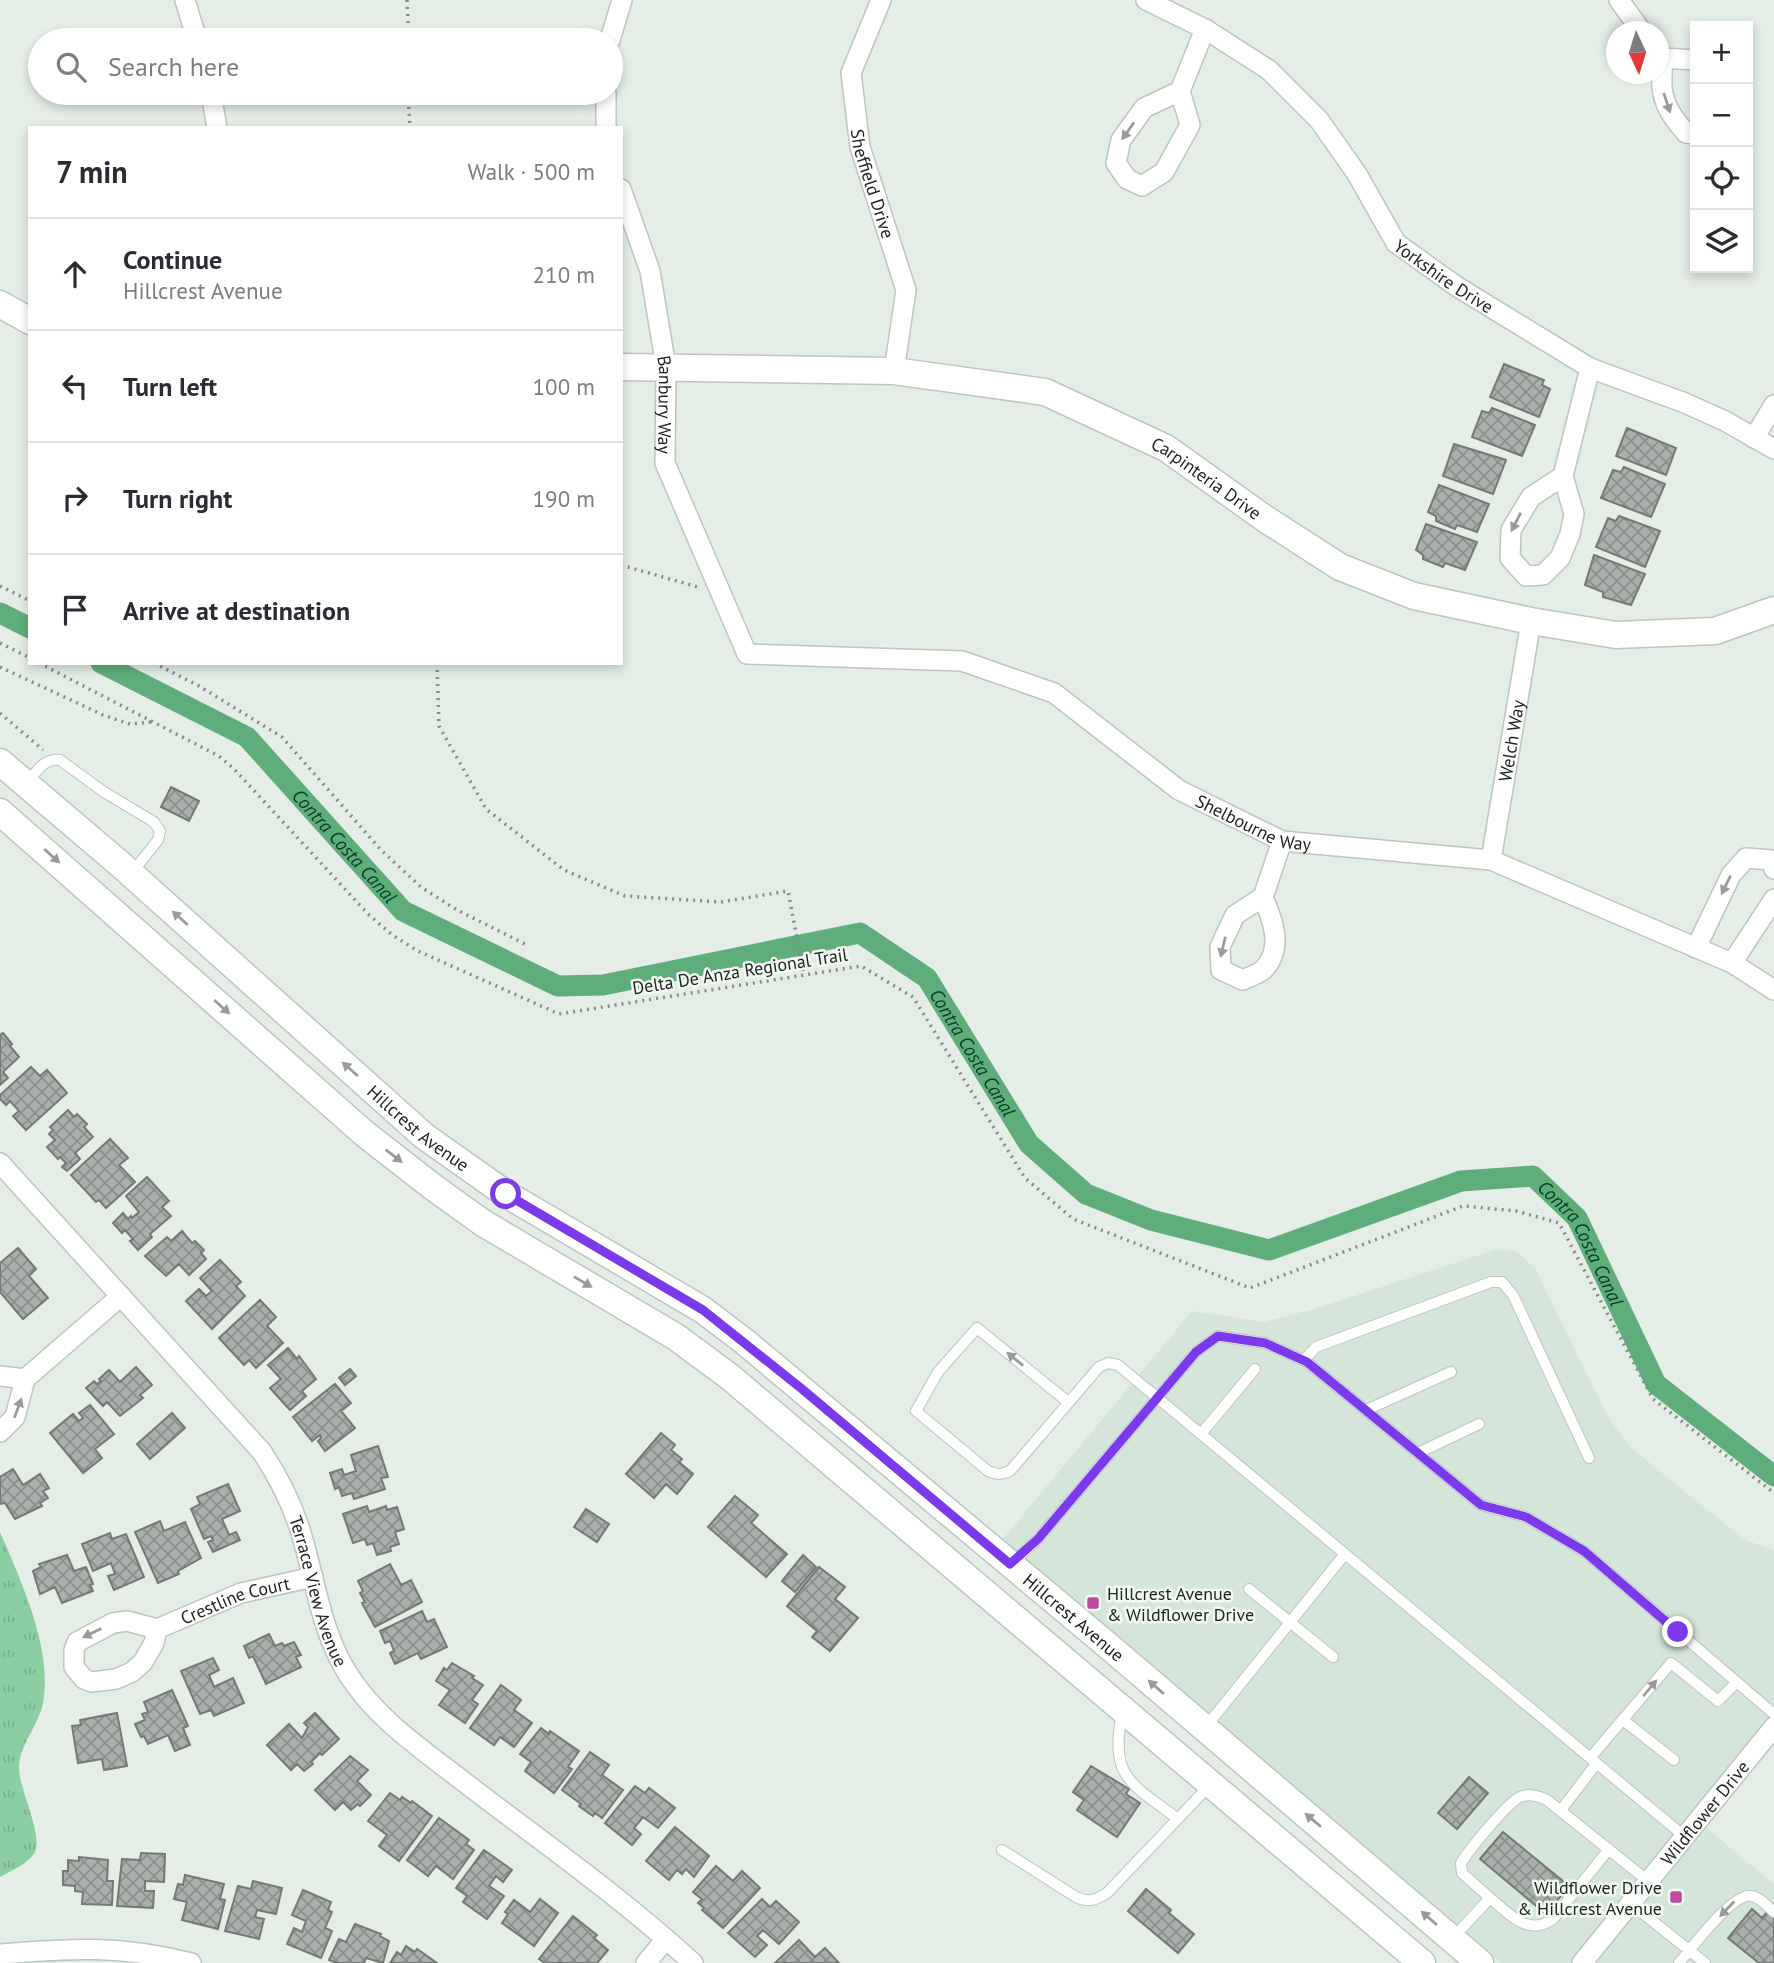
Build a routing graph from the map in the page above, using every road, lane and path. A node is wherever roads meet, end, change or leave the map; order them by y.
1 (185, 0) edge
2 (407, 0) edge
3 (622, 0) edge
4 (881, 0) edge
5 (1146, 0) edge
6 (1619, 0) edge
7 (1634, 21) edge
8 (193, 28) edge
9 (409, 28) edge
10 (614, 28) edge
11 (1205, 29) junction
12 (1669, 57) edge
13 (1690, 59) edge
14 (1662, 84) edge
15 (1180, 91) junction
16 (213, 105) edge
17 (409, 105) edge
18 (606, 105) edge
19 (217, 126) edge
20 (410, 126) edge
21 (606, 126) edge
22 (1690, 133) edge
23 (623, 195) edge
24 (0, 304) edge
25 (28, 320) edge
26 (623, 367) edge
27 (666, 367) junction
28 (1590, 368) junction
29 (894, 371) junction
30 (1774, 405) edge
31 (1754, 438) junction
32 (1774, 449) edge
33 (1563, 476) junction
34 (623, 566) edge
35 (0, 586) edge
36 (720, 594) junction
37 (28, 600) edge
38 (1774, 610) edge
39 (1531, 621) junction
40 (0, 643) edge
41 (747, 653) joint
42 (28, 657) edge
43 (43, 665) edge
44 (157, 665) edge
45 (437, 665) edge
46 (0, 667) edge
47 (0, 713) edge
48 (154, 722) junction
49 (39, 757) dead end
50 (0, 762) edge
51 (26, 784) junction
52 (0, 812) edge
53 (1282, 841) junction
54 (1491, 860) junction
55 (1774, 869) edge
56 (131, 874) junction
57 (1263, 897) dead end
58 (1774, 899) edge
59 (527, 945) dead end
60 (1696, 948) junction
61 (1732, 963) junction
62 (804, 975) junction
63 (1774, 990) edge
64 (0, 1163) edge
65 (121, 1296) junction
66 (1304, 1360) junction
67 (1255, 1369) dead end
68 (1451, 1372) dead end
69 (0, 1376) edge
70 (25, 1378) junction
71 (1159, 1398) junction
72 (1068, 1402) junction
73 (1366, 1410) junction
74 (1479, 1424) dead end
75 (0, 1432) edge
76 (1201, 1434) junction
77 (1418, 1453) junction
78 (1589, 1458) dead end
79 (1774, 1493) edge
80 (883, 1507) junction
81 (1345, 1554) junction
82 (1010, 1564) junction
83 (313, 1577) junction
84 (1248, 1589) dead end
85 (1290, 1623) junction
86 (157, 1629) dead end
87 (1332, 1657) dead end
88 (1737, 1682) junction
89 (1123, 1710) junction
90 (1774, 1714) edge
91 (1623, 1720) junction
92 (1774, 1727) edge
93 (1205, 1729) junction
94 (1675, 1760) dead end
95 (1593, 1761) junction
96 (1210, 1784) junction
97 (1560, 1810) junction
98 (1178, 1819) junction
99 (1684, 1836) junction
100 (1609, 1849) junction
101 (1002, 1850) dead end
102 (1648, 1881) junction
103 (1490, 1898) junction
104 (1630, 1903) junction
105 (1774, 1912) edge
106 (666, 1939) junction
107 (1452, 1939) junction
108 (1689, 1951) junction
109 (0, 1954) edge
110 (191, 1963) edge
111 (646, 1963) edge
112 (693, 1963) edge
113 (1422, 1963) edge
114 (1480, 1963) edge
115 (1582, 1963) edge
116 (1679, 1963) edge
117 (1704, 1963) edge

1 - 8 street
2 - 9 path
3 - 10 street
4 - 29 street, Sheffield Drive
5 - 11 street, Yorkshire Drive
6 - 7 street
11 - 15 street
11 - 28 street, Yorkshire Drive
12 - 13 street
14 -> 22 street
15 -> 15 street
16 - 19 street
17 - 20 path
18 - 21 street
23 - 27 street, Banbury Way
24 - 25 main road
26 - 27 main road, Carpinteria Drive
27 - 29 main road, Carpinteria Drive
27 - 36 street, Banbury Way
28 - 31 street, Yorkshire Drive
28 - 33 street
29 - 39 main road, Carpinteria Drive
30 - 31 street
31 - 32 street, Yorkshire Drive
33 -> 33 street
34 - 36 path
35 - 37 path
36 - 41 street, Banbury Way
38 - 39 main road, Carpinteria Drive
39 - 54 street, Welch Way
40 - 42 path
41 - 53 street, Shelbourne Way
43 - 48 path, Delta De Anza Regional Trail
44 - 59 path
45 - 62 path
46 - 48 path
47 - 49 path
48 - 62 path, Delta De Anza Regional Trail
50 - 51 main road, Hillcrest Avenue
51 - 56 main road, Hillcrest Avenue
51 - 56 lane
52 -> 80 main road, Hillcrest Avenue
53 - 54 street, Shelbourne Way
53 - 57 street
54 - 60 street, Shelbourne Way
55 -> 60 street
82 -> 56 main road, Hillcrest Avenue
58 - 61 street
60 - 61 street, Shelbourne Way
61 - 63 street, Shelbourne Way
62 - 79 path, Delta De Anza Regional Trail
64 - 65 street, Terrace View Avenue
65 - 70 street
65 - 83 street, Terrace View Avenue
66 - 71 lane
66 - 73 lane
66 - 78 lane
67 - 76 lane
68 - 73 lane
69 - 70 street
75 -> 70 street
71 - 72 lane
71 - 76 lane
71 - 82 lane
72 -> 72 lane
73 - 77 lane
74 - 77 lane
76 - 81 lane
77 - 88 lane
80 - 82 main road
80 - 89 main road, Hillcrest Avenue
81 - 85 lane
81 - 95 lane
93 -> 82 main road, Hillcrest Avenue
83 - 86 street, Crestline Court
83 - 106 street, Terrace View Avenue
84 - 85 lane
85 - 87 lane
85 - 93 lane
88 - 90 lane
91 -> 88 lane
89 - 96 main road, Hillcrest Avenue
89 - 98 lane
91 - 94 lane
91 - 95 lane
92 - 99 street, Wildflower Drive
107 -> 93 main road, Hillcrest Avenue
95 - 97 lane
95 - 99 lane
96 - 98 lane
96 - 113 main road, Hillcrest Avenue
97 - 100 lane
97 - 103 lane
98 - 101 lane
99 - 102 street, Wildflower Drive
100 - 102 lane
100 - 103 lane
102 - 104 street, Wildflower Drive
103 - 107 lane
104 - 108 lane
104 - 115 street, Wildflower Drive
105 -> 108 lane
106 - 111 street
106 - 112 street, Terrace View Avenue
107 - 114 main road, Hillcrest Avenue
108 - 116 lane
108 - 117 lane
109 - 110 street

